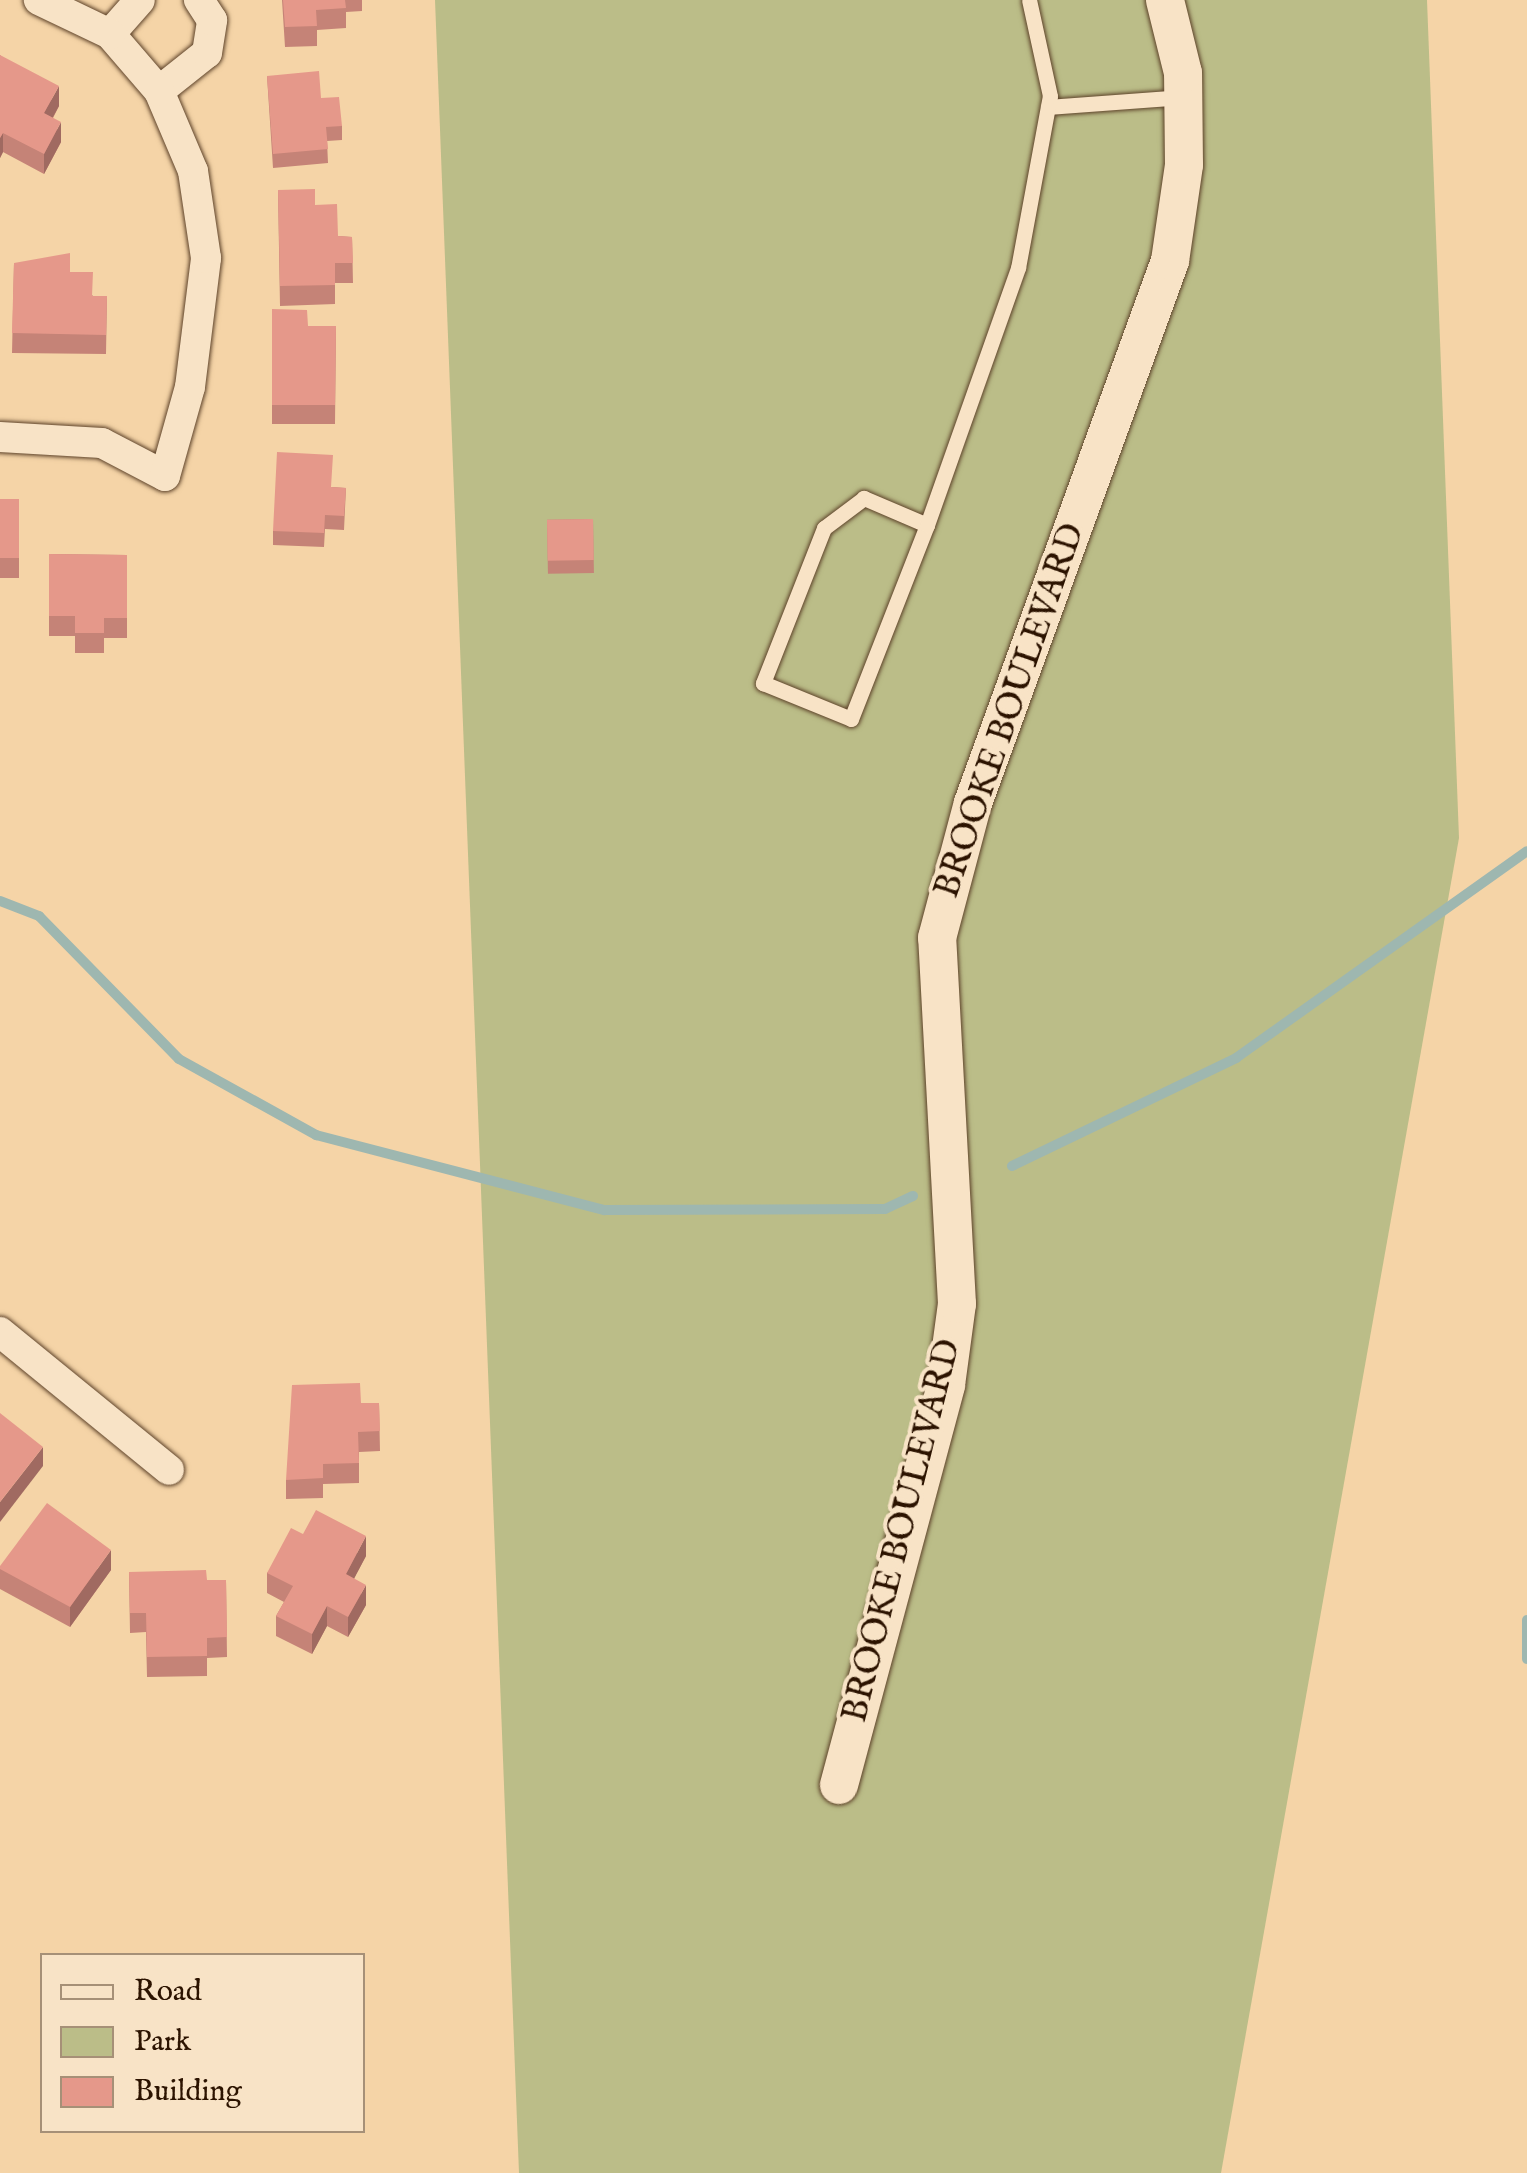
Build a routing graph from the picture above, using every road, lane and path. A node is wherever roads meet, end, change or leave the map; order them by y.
1 (39, 0) edge
2 (140, 0) edge
3 (199, 0) edge
4 (1029, 0) edge
5 (1165, 0) edge
6 (110, 34) junction
7 (159, 92) junction
8 (1183, 96) junction
9 (1048, 107) junction
10 (0, 437) edge
11 (926, 525) junction
12 (0, 1332) edge
13 (169, 1470) dead end
14 (840, 1785) dead end

1 - 6 street
2 - 6 street
3 - 7 street
4 - 9 lane
5 - 8 street, BROOKE BOULEVARD
6 - 7 street
7 - 10 street
8 - 9 lane
8 - 14 street, BROOKE BOULEVARD
9 - 11 lane
11 - 11 lane
12 - 13 street

